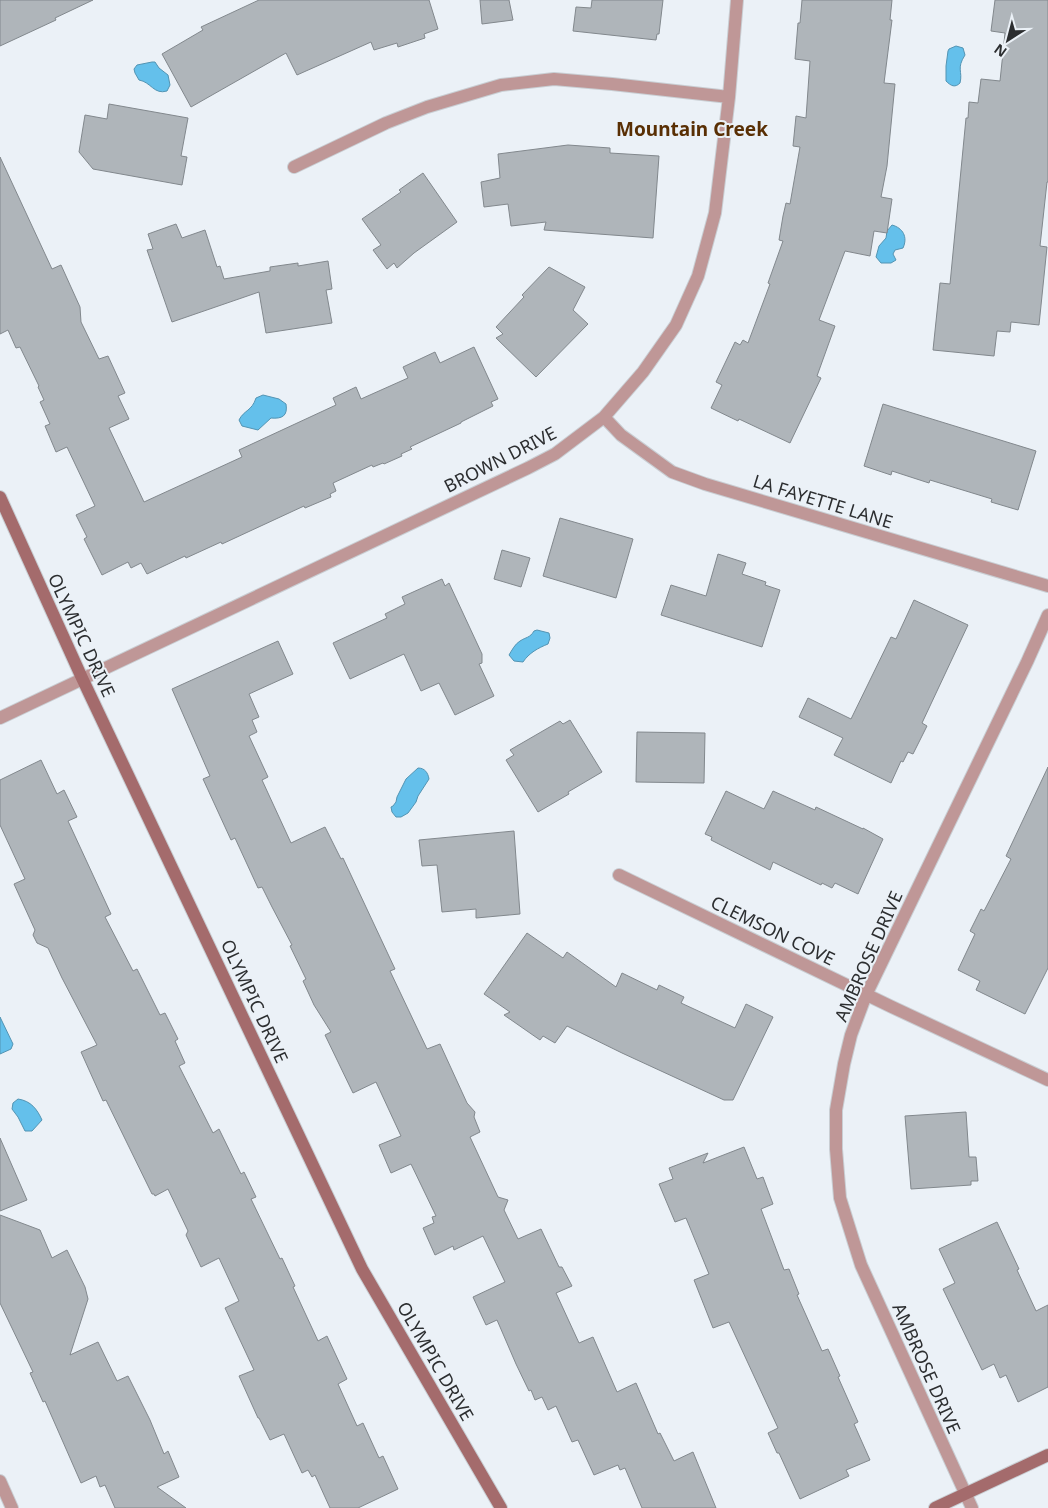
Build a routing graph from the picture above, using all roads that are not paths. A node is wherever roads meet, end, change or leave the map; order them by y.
1 (737, 0) edge
2 (729, 97) junction
3 (294, 167) dead end
4 (604, 418) junction
5 (0, 497) edge
6 (1048, 586) edge
7 (1048, 615) edge
8 (82, 678) junction
9 (0, 718) edge
10 (619, 875) dead end
11 (866, 995) junction
12 (1048, 1080) edge
13 (1048, 1455) edge
14 (0, 1481) edge
15 (965, 1494) junction
16 (12, 1508) edge
17 (501, 1508) edge
18 (935, 1508) edge
19 (972, 1508) edge

1 - 2 street, BROWN DRIVE
2 - 3 street
2 - 4 street, BROWN DRIVE
4 - 6 street, LA FAYETTE LANE
4 - 8 street, BROWN DRIVE
5 - 8 street, OLYMPIC DRIVE
7 - 11 street, AMBROSE DRIVE
8 - 9 street, BROWN DRIVE
8 - 17 street, OLYMPIC DRIVE
10 - 11 street, CLEMSON COVE
11 - 12 street, CLEMSON COVE
11 - 15 street, AMBROSE DRIVE
13 - 15 street
14 - 16 street
15 - 18 street
15 - 19 street, AMBROSE DRIVE

